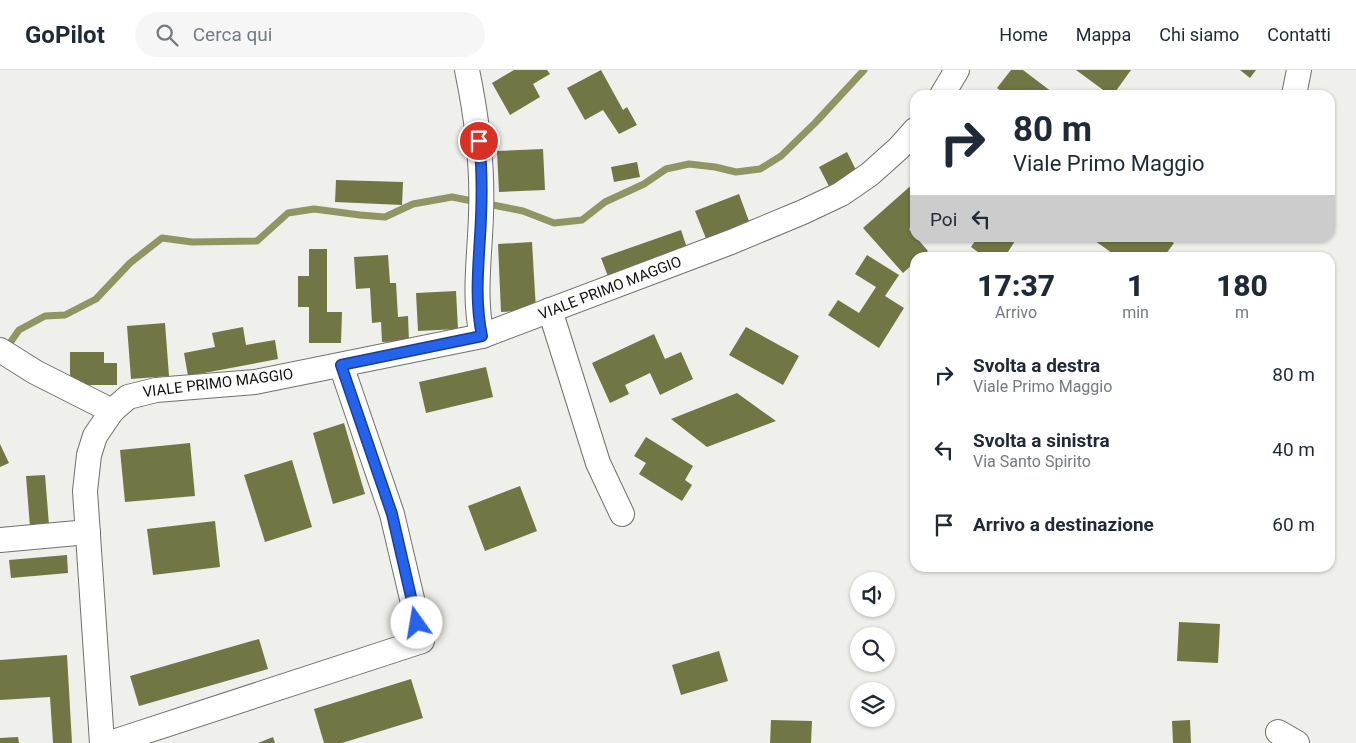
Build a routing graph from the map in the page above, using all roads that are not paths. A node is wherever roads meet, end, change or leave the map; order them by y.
1 (467, 70) edge
2 (958, 70) edge
3 (1299, 70) edge
4 (945, 90) edge
5 (1295, 90) edge
6 (910, 136) edge
7 (550, 310) junction
8 (482, 336) junction
9 (6, 355) edge
10 (341, 365) junction
11 (112, 411) junction
12 (622, 514) dead end
13 (88, 532) junction
14 (0, 540) edge
15 (178, 733) edge
16 (102, 743) edge
17 (110, 743) edge

1 - 8 street
2 - 4 street
3 - 5 street
6 - 7 street, VIALE PRIMO MAGGIO
7 - 8 street, VIALE PRIMO MAGGIO
7 - 12 street
8 - 10 street, VIALE PRIMO MAGGIO
9 - 11 street
10 - 11 street, VIALE PRIMO MAGGIO
10 - 15 street
11 - 13 street, VIALE PRIMO MAGGIO
13 - 14 street
13 - 16 street, VIALE PRIMO MAGGIO
15 - 17 street

